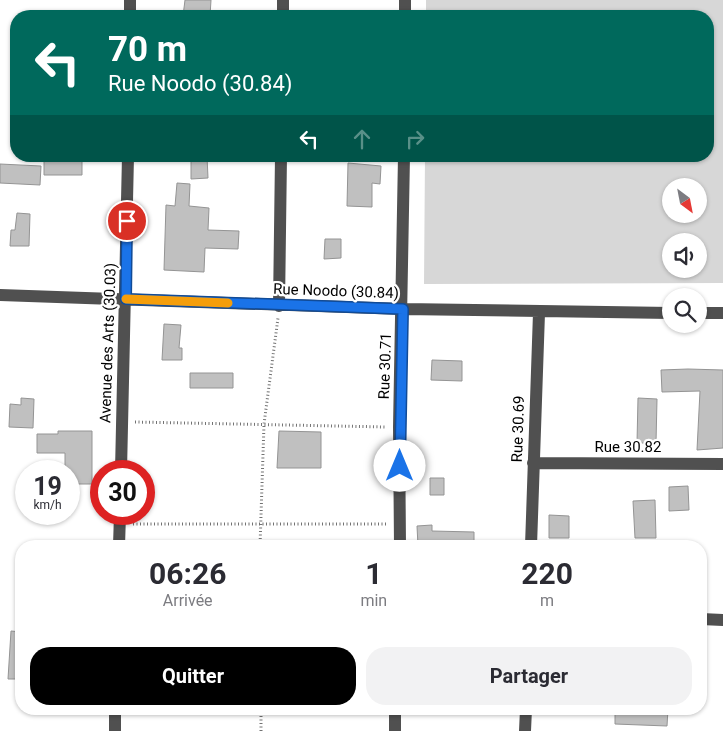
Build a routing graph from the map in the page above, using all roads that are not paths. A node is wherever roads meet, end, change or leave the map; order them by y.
1 (128, 162) edge
2 (281, 162) edge
3 (404, 162) edge
4 (0, 295) edge
5 (126, 299) junction
6 (279, 306) junction
7 (403, 309) junction
8 (707, 312) edge
9 (723, 312) edge
10 (539, 313) junction
11 (662, 313) edge
12 (121, 460) edge
13 (533, 463) junction
14 (723, 464) edge
15 (120, 525) edge
16 (119, 540) edge
17 (400, 540) edge
18 (531, 540) edge
19 (707, 619) edge
20 (723, 620) edge
21 (115, 715) edge
22 (395, 715) edge
23 (526, 715) edge
24 (115, 731) edge
25 (394, 731) edge
26 (525, 731) edge

1 - 5 street, Avenue des Arts (30.03)
2 - 6 street
3 - 7 street, Rue 30.71
4 - 5 street, Rue Noodo (30.84)
5 - 6 street, Rue Noodo (30.84)
5 - 12 street, Avenue des Arts (30.03)
6 - 7 street, Rue Noodo (30.84)
7 - 10 street, Rue Noodo (30.84)
7 - 17 street, Rue 30.71
8 - 9 street
10 - 11 street, Rue Noodo (30.84)
10 - 13 street, Rue 30.69
13 - 14 street, Rue 30.82
13 - 18 street, Rue 30.69
15 - 16 street
19 - 20 street
21 - 24 street
22 - 25 street
23 - 26 street

